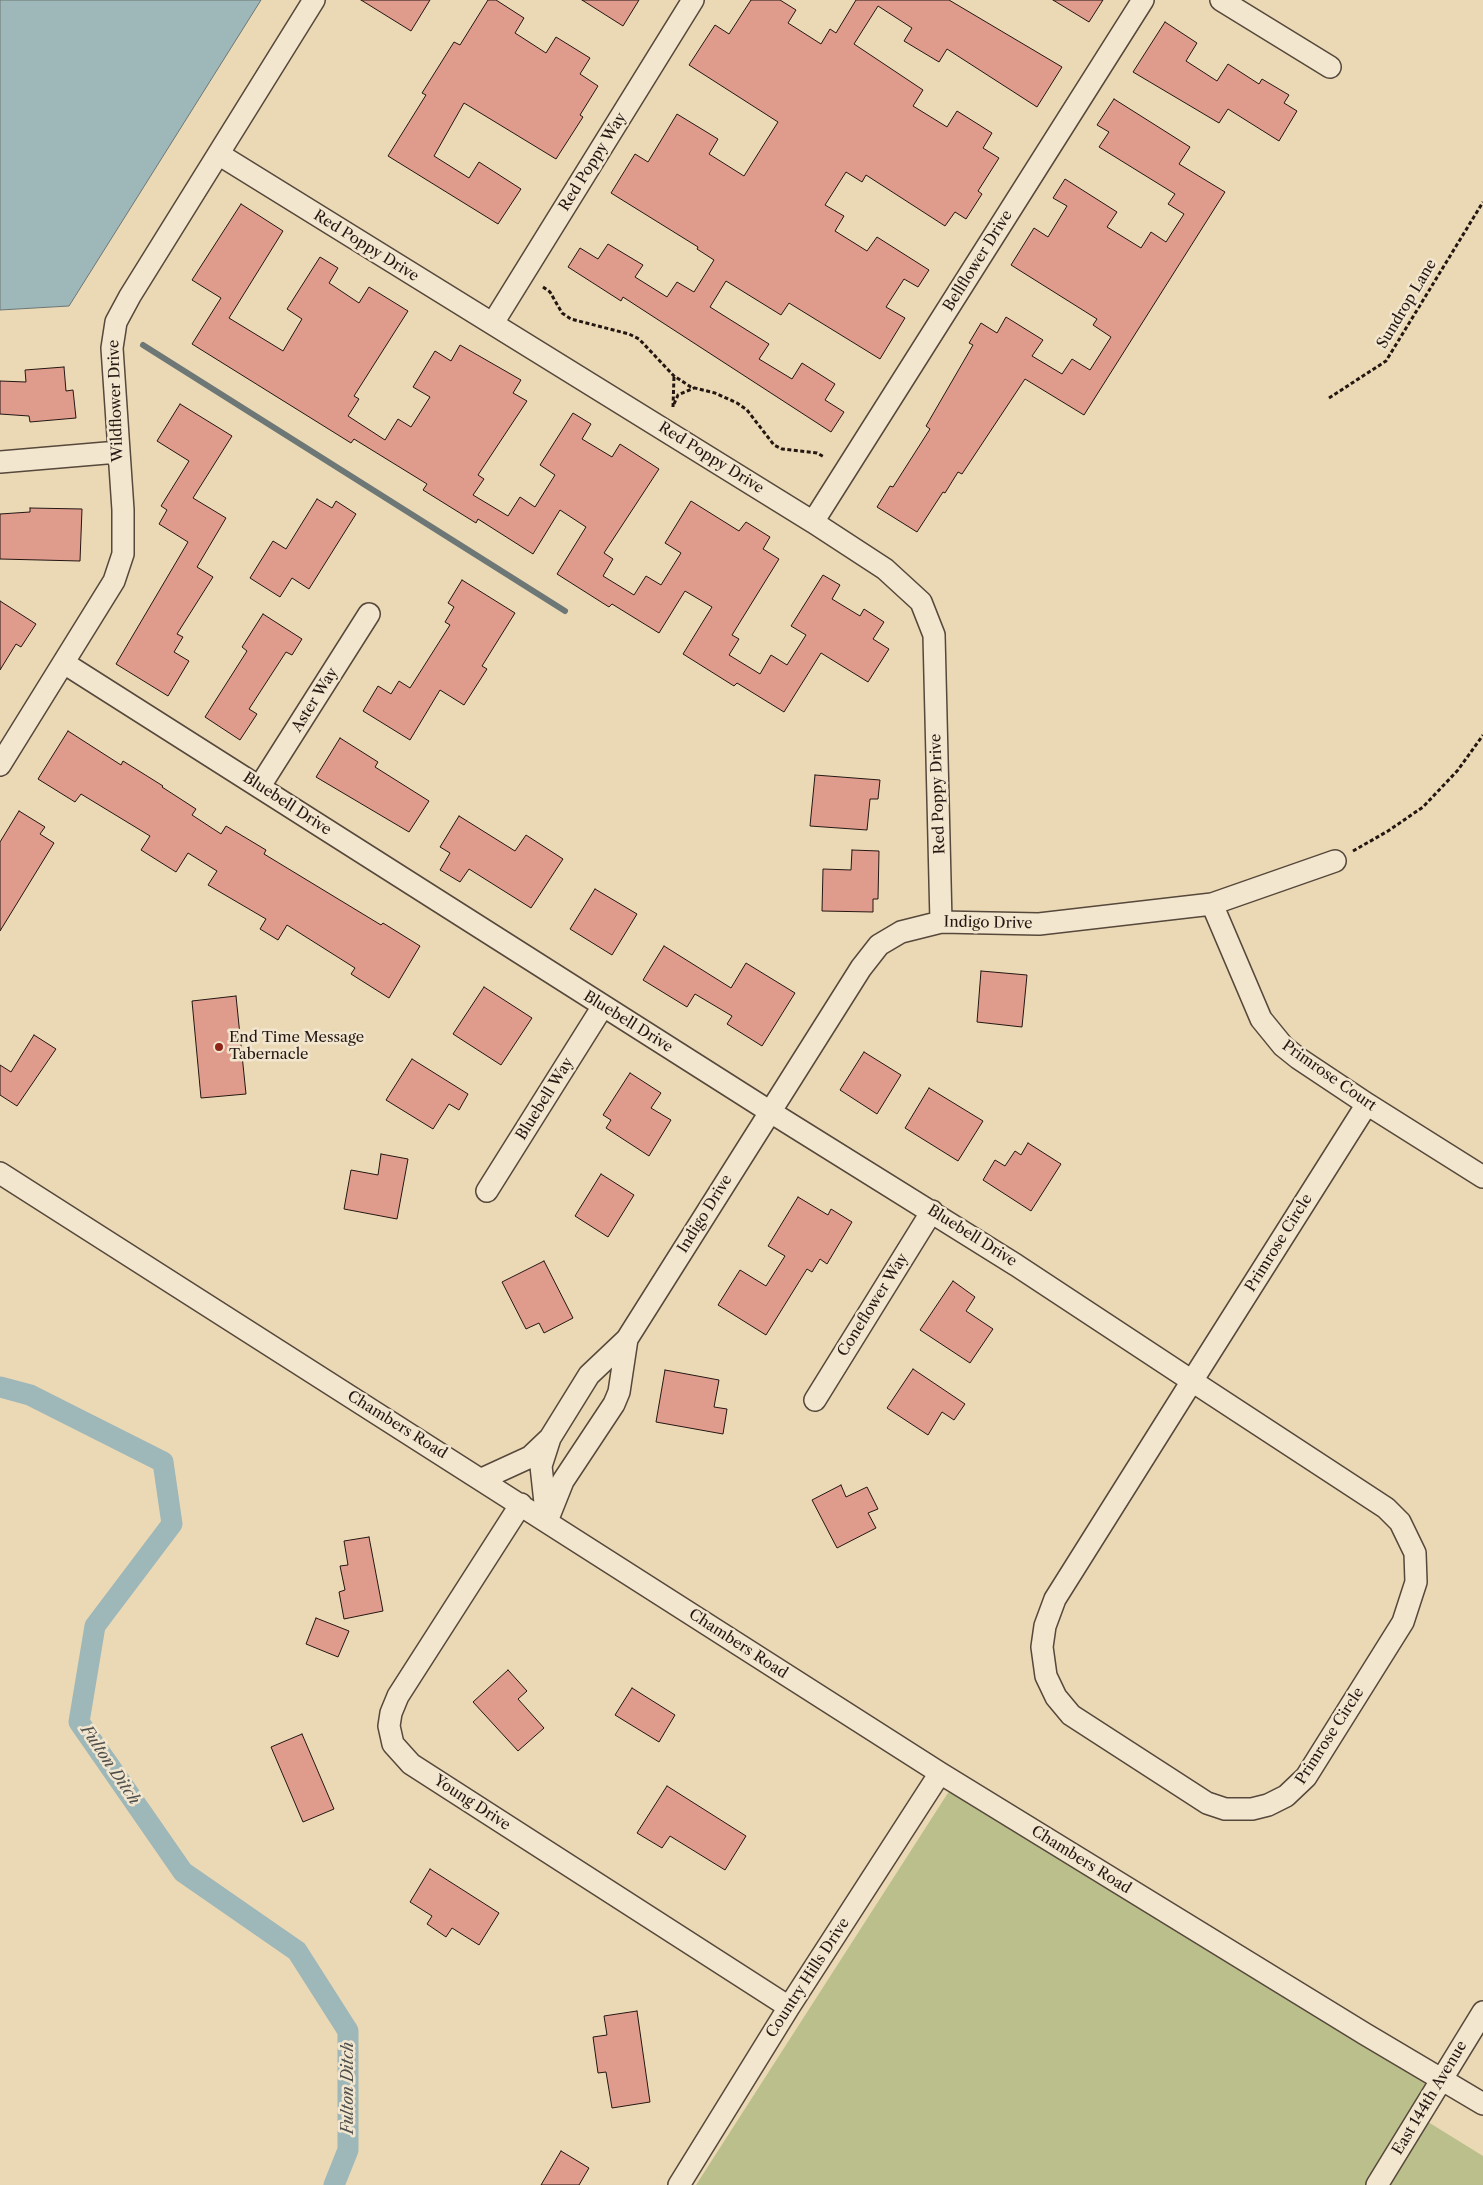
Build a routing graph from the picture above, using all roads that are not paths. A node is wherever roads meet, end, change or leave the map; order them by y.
1 (314, 0) edge
2 (693, 0) edge
3 (1143, 0) edge
4 (1220, 0) edge
5 (1330, 67) dead end
6 (220, 155) junction
7 (492, 323) junction
8 (118, 452) junction
9 (0, 462) edge
10 (813, 522) junction
11 (369, 614) dead end
12 (64, 663) junction
13 (0, 765) edge
14 (260, 786) junction
15 (1335, 861) road end
16 (1212, 904) junction
17 (941, 922) junction
18 (603, 1006) junction
19 (1367, 1104) junction
20 (769, 1112) junction
21 (0, 1173) edge
22 (1483, 1177) edge
23 (486, 1191) dead end
24 (932, 1211) junction
25 (627, 1339) junction
26 (1192, 1381) junction
27 (815, 1400) dead end
28 (550, 1438) junction
29 (482, 1479) junction
30 (521, 1504) junction
31 (547, 1521) junction
32 (940, 1773) junction
33 (789, 2006) junction
34 (1483, 2012) edge
35 (1441, 2077) junction
36 (1483, 2104) edge
37 (679, 2185) edge
38 (1377, 2185) edge

1 - 6 street, Wildflower Drive
2 - 7 street, Red Poppy Way
3 - 10 street, Bellflower Drive
4 - 5 street
6 - 7 street, Red Poppy Drive
6 - 8 street, Wildflower Drive
7 - 10 street, Red Poppy Drive
8 - 9 street
8 - 12 street, Wildflower Drive
10 - 17 street, Red Poppy Drive
11 - 14 street, Aster Way
12 - 13 street, Wildflower Drive
12 - 14 street, Bluebell Drive
14 - 18 street, Bluebell Drive
15 - 16 street, Indigo Drive
16 - 17 street, Indigo Drive
16 - 19 street, Primrose Court
17 - 20 street, Indigo Drive
18 - 20 street, Bluebell Drive
18 - 23 street, Bluebell Way
19 - 22 street, Primrose Court
19 - 26 street, Primrose Circle
20 - 24 street, Bluebell Drive
20 - 25 street, Indigo Drive
21 - 29 street, Chambers Road
24 - 26 street, Bluebell Drive
24 - 27 street, Coneflower Way
25 - 28 street, Indigo Drive
25 - 31 street, Indigo Drive
26 - 26 street, Primrose Circle
28 - 29 street
28 - 31 street
29 - 30 street, Chambers Road
30 - 31 street, Chambers Road
30 - 33 street, Young Drive
31 - 32 street, Chambers Road
32 - 33 street, Country Hills Drive
32 - 35 street, Chambers Road
33 - 37 street, Country Hills Drive
34 - 35 street, East 144th Avenue
35 - 36 street, Chambers Road
35 - 38 street, East 144th Avenue

